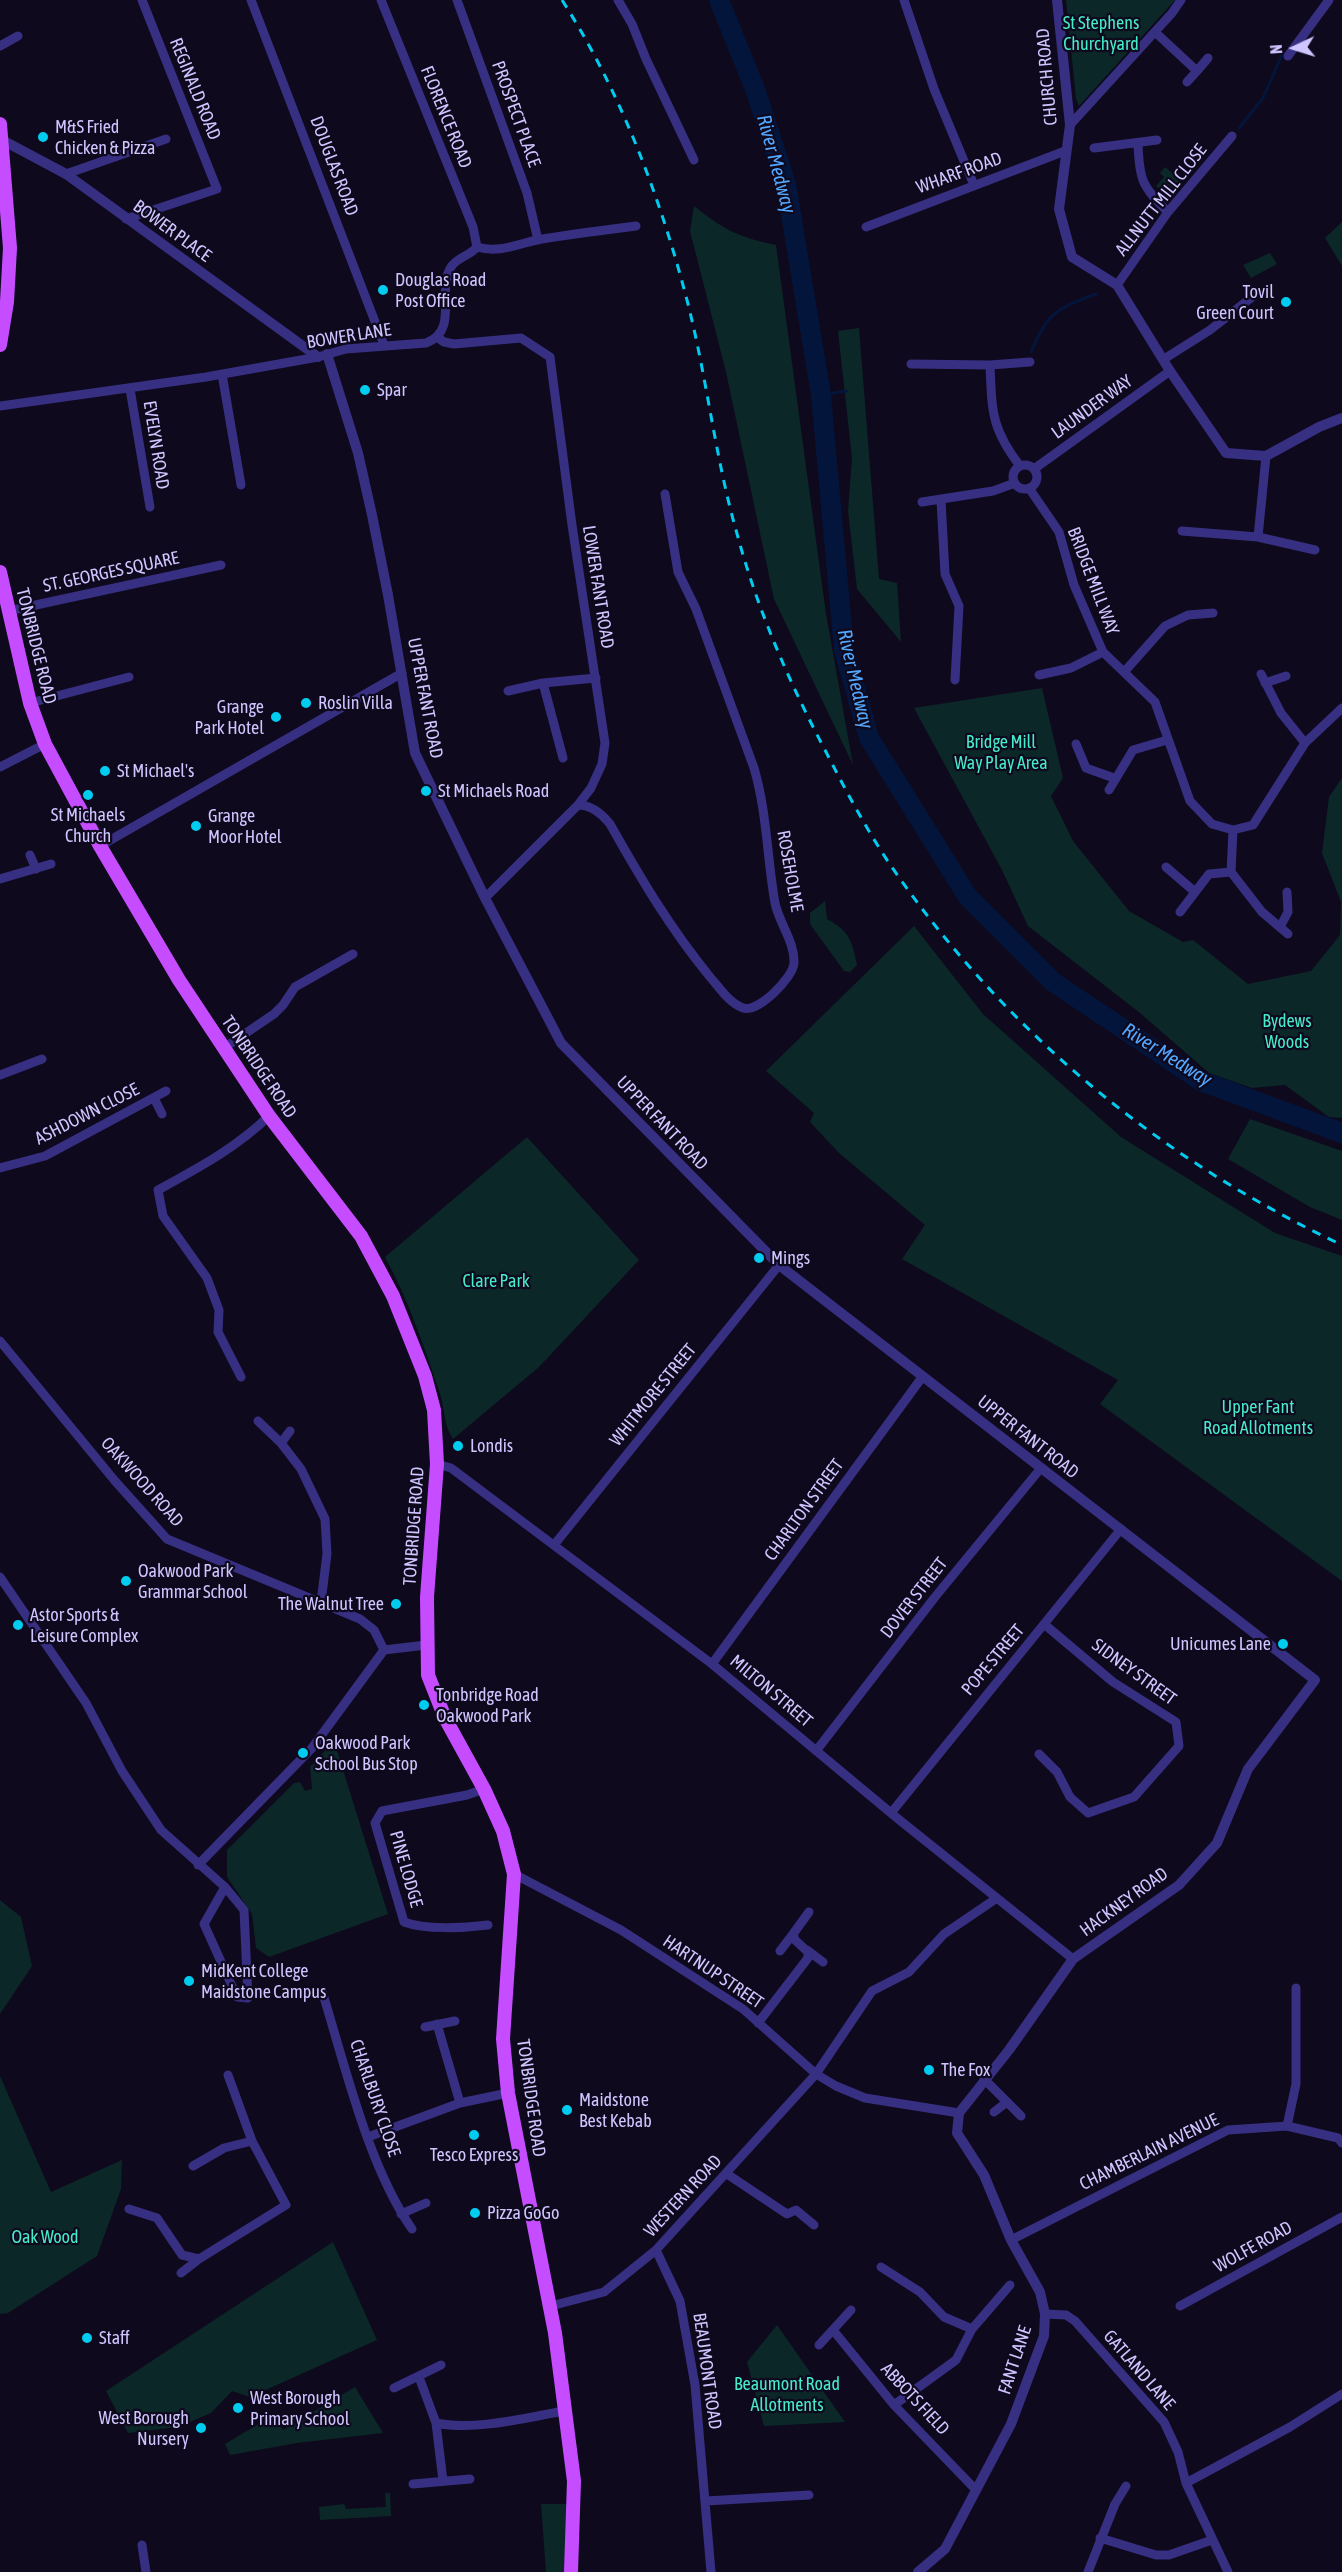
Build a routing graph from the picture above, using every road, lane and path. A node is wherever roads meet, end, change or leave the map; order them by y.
1 (142, 0) edge
2 (251, 0) edge
3 (381, 0) edge
4 (457, 0) edge
5 (618, 0) edge
6 (904, 0) edge
7 (1057, 0) edge
8 (1181, 0) edge
9 (1329, 0) edge
10 (1155, 32) junction
11 (18, 36) dead end
12 (0, 46) edge
13 (1288, 56) dead end
14 (1208, 58) dead end
15 (1197, 71) junction
16 (1187, 82) dead end
17 (0, 124) edge
18 (1070, 125) junction
19 (1232, 136) dead end
20 (166, 139) dead end
21 (2, 140) junction
22 (1157, 140) dead end
23 (1138, 143) junction
24 (1094, 148) dead end
25 (1065, 151) junction
26 (694, 160) dead end
27 (66, 174) junction
28 (974, 185) junction
29 (1168, 212) junction
30 (126, 219) junction
31 (636, 226) dead end
32 (866, 227) dead end
33 (538, 240) junction
34 (477, 247) junction
35 (1118, 285) junction
36 (1256, 294) dead end
37 (437, 337) junction
38 (0, 345) edge
39 (384, 345) junction
40 (323, 355) junction
41 (1164, 359) junction
42 (1030, 362) dead end
43 (911, 364) dead end
44 (990, 365) junction
45 (1170, 371) junction
46 (222, 374) junction
47 (130, 389) junction
48 (0, 406) edge
49 (1342, 418) edge
50 (1266, 456) junction
51 (1020, 466) junction
52 (1034, 469) junction
53 (1015, 483) junction
54 (241, 485) dead end
55 (1029, 488) junction
56 (665, 494) dead end
57 (941, 500) junction
58 (922, 502) dead end
59 (150, 507) dead end
60 (1182, 531) dead end
61 (1258, 537) junction
62 (1315, 549) dead end
63 (221, 565) dead end
64 (0, 572) edge
65 (8, 611) junction
66 (1213, 613) dead end
67 (1102, 652) junction
68 (1125, 671) junction
69 (402, 673) junction
70 (1039, 675) dead end
71 (1286, 676) dead end
72 (129, 678) dead end
73 (596, 678) junction
74 (956, 680) dead end
75 (543, 683) junction
76 (508, 690) dead end
77 (30, 703) junction
78 (1342, 708) edge
79 (1167, 740) junction
80 (1305, 743) junction
81 (45, 744) junction
82 (1076, 744) dead end
83 (563, 758) dead end
84 (0, 767) edge
85 (1114, 778) junction
86 (1109, 790) dead end
87 (578, 806) junction
88 (1233, 830) junction
89 (100, 846) junction
90 (30, 855) dead end
91 (51, 864) dead end
92 (1166, 867) dead end
93 (36, 869) junction
94 (1231, 872) junction
95 (0, 879) edge
96 (1195, 892) junction
97 (1287, 892) dead end
98 (485, 898) junction
99 (1180, 912) dead end
100 (1280, 927) junction
101 (1288, 934) dead end
102 (353, 954) dead end
103 (224, 1048) junction
104 (42, 1059) dead end
105 (0, 1075) edge
106 (166, 1091) dead end
107 (154, 1098) junction
108 (162, 1114) dead end
109 (269, 1116) junction
110 (0, 1168) edge
111 (778, 1265) junction
112 (0, 1341) edge
113 (923, 1376) junction
114 (241, 1377) dead end
115 (258, 1421) dead end
116 (290, 1431) dead end
117 (281, 1443) junction
118 (437, 1464) junction
119 (1041, 1468) junction
120 (1121, 1529) junction
121 (554, 1545) junction
122 (0, 1577) edge
123 (321, 1602) junction
124 (1044, 1624) junction
125 (426, 1645) junction
126 (384, 1650) junction
127 (712, 1664) junction
128 (1315, 1680) joint
129 (816, 1751) junction
130 (1039, 1754) dead end
131 (484, 1789) junction
132 (891, 1813) junction
133 (198, 1865) junction
134 (514, 1874) junction
135 (225, 1887) junction
136 (997, 1898) junction
137 (809, 1912) dead end
138 (488, 1925) dead end
139 (793, 1934) junction
140 (807, 1950) junction
141 (780, 1951) dead end
142 (1073, 1959) junction
143 (823, 1962) dead end
144 (1296, 1988) dead end
145 (322, 1991) dead end
146 (454, 2021) dead end
147 (758, 2023) junction
148 (437, 2024) junction
149 (425, 2026) dead end
150 (816, 2074) junction
151 (228, 2075) dead end
152 (984, 2079) junction
153 (508, 2093) junction
154 (1007, 2102) junction
155 (460, 2103) junction
156 (994, 2112) dead end
157 (959, 2113) junction
158 (1021, 2116) dead end
159 (1287, 2126) junction
160 (368, 2137) junction
161 (252, 2141) junction
162 (1342, 2143) edge
163 (193, 2166) dead end
164 (727, 2174) junction
165 (426, 2203) dead end
166 (129, 2209) dead end
167 (402, 2214) junction
168 (1342, 2217) edge
169 (814, 2225) dead end
170 (412, 2229) dead end
171 (1011, 2240) junction
172 (656, 2250) junction
173 (199, 2259) junction
174 (880, 2267) dead end
175 (181, 2273) dead end
176 (1010, 2285) dead end
177 (551, 2306) junction
178 (1180, 2306) dead end
179 (851, 2310) dead end
180 (1045, 2314) junction
181 (972, 2329) junction
182 (833, 2330) junction
183 (819, 2345) dead end
184 (441, 2365) dead end
185 (419, 2377) junction
186 (394, 2388) dead end
187 (1342, 2394) edge
188 (894, 2405) junction
189 (564, 2411) junction
190 (436, 2423) junction
191 (470, 2479) dead end
192 (443, 2481) junction
193 (1186, 2483) junction
194 (413, 2484) dead end
195 (1126, 2486) dead end
196 (975, 2489) junction
197 (809, 2495) dead end
198 (706, 2501) junction
199 (1100, 2538) junction
200 (1212, 2540) junction
201 (142, 2545) dead end
202 (146, 2572) edge
203 (571, 2572) edge
204 (711, 2572) edge
205 (918, 2572) edge
206 (1088, 2572) edge
207 (1228, 2572) edge

1 - 30 street, REGINALD ROAD
2 - 39 street, DOUGLAS ROAD
3 - 34 street, FLORENCE ROAD
4 - 33 street, PROSPECT PLACE
5 - 26 street
6 - 28 street
7 - 18 street, CHURCH ROAD
8 - 10 street
9 - 13 street
10 - 15 street
10 - 18 street
11 - 12 street
14 - 15 street
15 - 16 street
17 - 21 main road
18 - 25 street, CHURCH ROAD
19 - 29 street, ALLNUTT MILL CLOSE
20 - 27 street
21 - 27 street, BOWER PLACE
21 - 38 main road
22 - 23 street
23 - 24 street
23 - 29 street
25 - 28 street, WHARF ROAD
25 - 35 street, CHURCH ROAD
27 - 30 street, BOWER PLACE
28 - 32 street, WHARF ROAD
29 - 35 street, ALLNUTT MILL CLOSE
30 - 40 street, BOWER PLACE
31 - 33 street
33 - 34 street
34 - 37 street
35 - 41 street
36 - 41 street
37 - 39 street, BOWER LANE
37 - 73 street, LOWER FANT ROAD
39 - 40 street, BOWER LANE
40 - 46 street, BOWER LANE
40 - 69 street, UPPER FANT ROAD
41 - 45 street
42 - 44 street
43 - 44 street
44 - 51 street
45 - 50 street
45 - 52 street, LAUNDER WAY
46 - 47 street, BOWER LANE
46 - 54 street
47 - 48 street, BOWER LANE
47 - 59 street, EVELYN ROAD
49 - 50 street
50 - 61 street
51 - 52 street
51 - 53 street
52 - 55 street
53 - 55 street
53 - 57 street
55 - 67 street, BRIDGE MILL WAY
56 - 87 street, ROSEHOLME
57 - 58 street
57 - 74 street
60 - 61 street
61 - 62 street
63 - 65 street, ST. GEORGES SQUARE
64 - 65 main road, TONBRIDGE ROAD
65 - 77 main road, TONBRIDGE ROAD
66 - 68 street
67 - 68 street, BRIDGE MILL WAY
67 - 70 street
68 - 79 street, BRIDGE MILL WAY
69 - 89 street
69 - 98 street, UPPER FANT ROAD
71 - 80 street
72 - 77 street
73 - 75 street
73 - 87 street, LOWER FANT ROAD
75 - 76 street
75 - 83 street
77 - 81 main road, TONBRIDGE ROAD
78 - 80 street
79 - 85 street
79 - 88 street, BRIDGE MILL WAY
80 - 88 street
81 - 84 street
81 - 89 main road, TONBRIDGE ROAD
82 - 85 street
85 - 86 street
87 - 98 street, LOWER FANT ROAD
88 - 94 street
89 - 103 main road, TONBRIDGE ROAD
90 - 93 street
91 - 93 street
92 - 96 street
93 - 95 street
94 - 96 street
94 - 100 street
96 - 99 street
97 - 100 street
98 - 111 street, UPPER FANT ROAD
100 - 101 street
102 - 103 street
103 - 109 main road, TONBRIDGE ROAD
104 - 105 street
106 - 107 street, ASHDOWN CLOSE
107 - 108 street, ASHDOWN CLOSE
107 - 110 street, ASHDOWN CLOSE
109 - 114 street
109 - 118 main road, TONBRIDGE ROAD
111 - 113 street, UPPER FANT ROAD
111 - 121 street, WHITMORE STREET
112 - 123 street, OAKWOOD ROAD
113 - 119 street, UPPER FANT ROAD
113 - 127 street, CHARLTON STREET
115 - 117 street
116 - 117 street
117 - 123 street
118 - 121 street, MILTON STREET
118 - 125 main road, TONBRIDGE ROAD
119 - 120 street, UPPER FANT ROAD
119 - 129 street, DOVER STREET
120 - 124 street, POPE STREET
120 - 128 street, UPPER FANT ROAD
121 - 127 street, MILTON STREET
122 - 133 street
123 - 126 street, OAKWOOD ROAD
124 - 130 street, SIDNEY STREET
124 - 132 street, POPE STREET
125 - 126 street
125 - 131 main road, TONBRIDGE ROAD
126 - 133 street
127 - 129 street, MILTON STREET
128 - 142 street, HACKNEY ROAD
129 - 132 street, MILTON STREET
131 - 134 main road, TONBRIDGE ROAD
131 - 138 street, PINE LODGE
132 - 136 street, MILTON STREET
133 - 135 street
134 - 147 street, HARTNUP STREET
134 - 153 main road, TONBRIDGE ROAD
135 - 135 street
136 - 142 street, MILTON STREET
136 - 150 street, WESTERN ROAD
137 - 139 street
139 - 140 street
139 - 141 street
140 - 143 street
140 - 147 street
142 - 152 street, HACKNEY ROAD
144 - 159 street
145 - 160 street, CHARLBURY CLOSE
146 - 148 street
147 - 150 street, HARTNUP STREET
148 - 149 street
148 - 155 street
150 - 157 street, HARTNUP STREET
150 - 164 street, WESTERN ROAD
151 - 161 street
152 - 154 street
152 - 157 street, HACKNEY ROAD
153 - 155 street
153 - 177 main road, TONBRIDGE ROAD
154 - 156 street
154 - 158 street
155 - 160 street
157 - 171 street, FANT LANE
159 - 162 street, CHAMBERLAIN AVENUE
159 - 171 street, CHAMBERLAIN AVENUE
160 - 167 street, CHARLBURY CLOSE
161 - 163 street
161 - 173 street
164 - 169 street
164 - 172 street, WESTERN ROAD
165 - 167 street
166 - 173 street
167 - 170 street, CHARLBURY CLOSE
168 - 178 street, WOLFE ROAD
171 - 180 street, FANT LANE
172 - 177 street, WESTERN ROAD
172 - 198 street, BEAUMONT ROAD
173 - 175 street
174 - 181 street
176 - 181 street
177 - 189 main road, TONBRIDGE ROAD
179 - 182 street
180 - 193 street, GATLAND LANE
180 - 196 street, FANT LANE
181 - 188 street
182 - 183 street
182 - 188 street, ABBOTS FIELD
184 - 185 street
185 - 186 street
185 - 190 street
187 - 193 street
188 - 196 street, ABBOTS FIELD
189 - 190 street
189 - 203 main road, TONBRIDGE ROAD
190 - 192 street
191 - 192 street
192 - 194 street
193 - 200 street, GATLAND LANE
195 - 199 street
196 - 205 street, FANT LANE
197 - 198 street
198 - 204 street, BEAUMONT ROAD
199 - 200 street
199 - 206 street
200 - 207 street, GATLAND LANE
201 - 202 street

